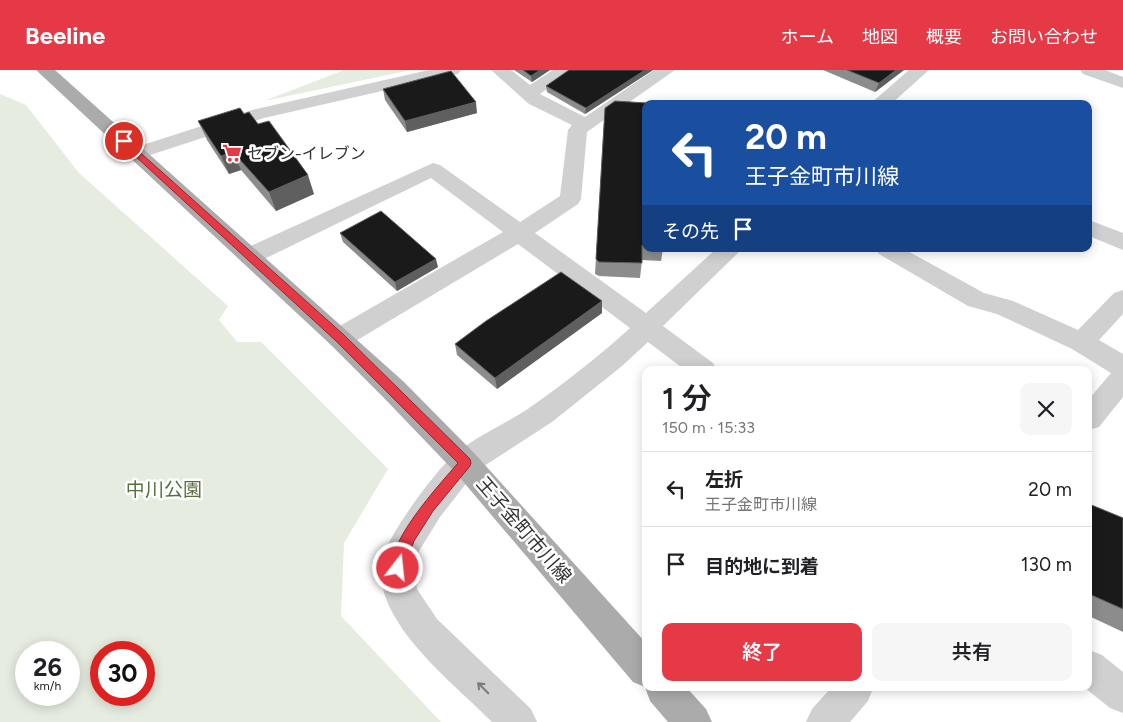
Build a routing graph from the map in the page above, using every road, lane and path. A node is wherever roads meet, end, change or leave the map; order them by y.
1 (45, 70) edge
2 (452, 70) edge
3 (500, 70) edge
4 (565, 70) edge
5 (666, 70) edge
6 (920, 70) edge
7 (1088, 70) edge
8 (431, 72) edge
9 (1123, 82) edge
10 (529, 93) junction
11 (888, 100) edge
12 (586, 125) junction
13 (137, 153) junction
14 (1092, 228) edge
15 (521, 232) junction
16 (1123, 242) edge
17 (727, 252) edge
18 (892, 252) edge
19 (250, 256) junction
20 (1123, 299) edge
21 (649, 327) junction
22 (340, 338) junction
23 (1080, 342) junction
24 (699, 366) edge
25 (1123, 366) edge
26 (1123, 378) edge
27 (1092, 415) edge
28 (465, 463) junction
29 (642, 664) edge
30 (1092, 670) edge
31 (665, 691) edge
32 (852, 691) edge
33 (1123, 695) edge
34 (518, 722) edge
35 (693, 722) edge
36 (826, 722) edge

1 - 13 main road, 王子金町市川線
2 - 8 street
3 - 10 street
4 - 10 street
5 - 12 street
6 - 11 street
7 - 9 street
8 - 13 street
10 - 12 street
12 - 15 street
13 - 19 main road, 王子金町市川線
14 - 16 street
15 - 19 street
15 - 21 street
15 - 22 street
17 - 21 street
18 - 23 street
19 - 22 main road, 王子金町市川線
20 - 23 street
21 - 24 street
21 - 28 street
22 - 28 main road, 王子金町市川線
23 - 25 street
26 - 27 street
28 - 29 main road, 王子金町市川線
34 -> 28 street
30 - 33 street
31 - 35 main road
32 - 36 street

